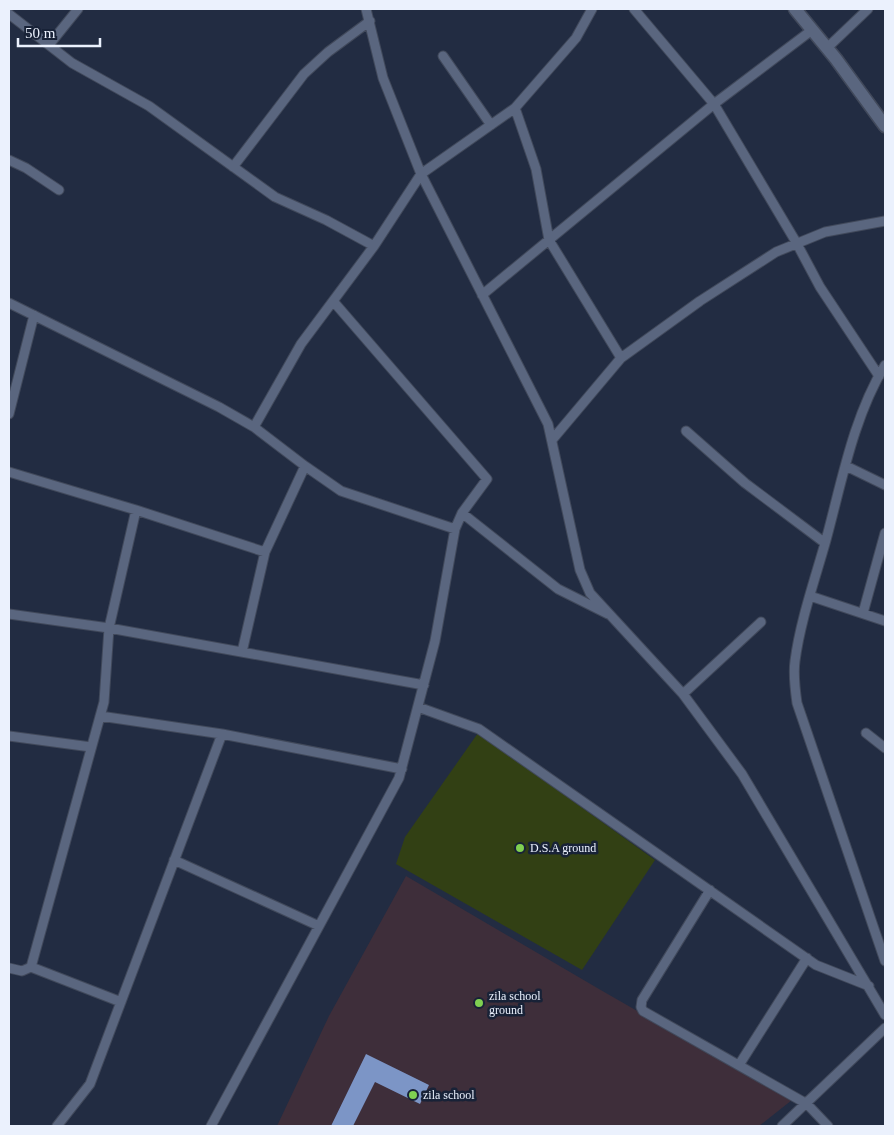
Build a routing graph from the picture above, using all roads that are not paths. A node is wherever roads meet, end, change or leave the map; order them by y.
1 (78, 9) edge
2 (366, 9) edge
3 (592, 9) edge
4 (634, 9) edge
5 (795, 9) edge
6 (868, 9) edge
7 (9, 15) edge
8 (370, 21) junction
9 (812, 30) junction
10 (49, 45) junction
11 (827, 48) junction
12 (443, 56) dead end
13 (714, 104) junction
14 (515, 108) junction
15 (491, 125) junction
16 (885, 126) edge
17 (9, 160) edge
18 (233, 167) junction
19 (421, 174) junction
20 (59, 190) dead end
21 (885, 221) edge
22 (549, 240) junction
23 (796, 242) junction
24 (374, 246) junction
25 (482, 295) junction
26 (333, 302) junction
27 (9, 304) edge
28 (34, 315) junction
29 (621, 358) junction
30 (885, 365) edge
31 (879, 376) junction
32 (9, 414) edge
33 (254, 427) junction
34 (686, 431) dead end
35 (552, 440) junction
36 (305, 466) junction
37 (846, 466) junction
38 (9, 472) edge
39 (885, 485) edge
40 (136, 510) junction
41 (462, 513) junction
42 (455, 529) junction
43 (885, 533) edge
44 (825, 543) junction
45 (265, 552) junction
46 (810, 596) junction
47 (863, 613) junction
48 (9, 614) edge
49 (612, 616) junction
50 (761, 622) dead end
51 (885, 622) edge
52 (109, 628) junction
53 (242, 652) junction
54 (424, 685) junction
55 (683, 694) junction
56 (418, 707) junction
57 (100, 716) junction
58 (866, 733) dead end
59 (222, 734) junction
60 (9, 736) edge
61 (92, 747) junction
62 (885, 748) edge
63 (402, 769) junction
64 (174, 860) junction
65 (710, 890) junction
66 (319, 926) junction
67 (807, 958) junction
68 (885, 961) edge
69 (31, 967) junction
70 (9, 968) edge
71 (869, 986) junction
72 (121, 1002) junction
73 (885, 1015) edge
74 (885, 1028) edge
75 (740, 1065) junction
76 (807, 1104) junction
77 (57, 1126) edge
78 (211, 1126) edge
79 (782, 1126) edge
80 (828, 1126) edge

1 - 10 street
2 - 8 street
3 - 14 street
4 - 13 street
5 - 9 street
6 - 11 street
7 - 10 street
8 - 18 street
8 - 19 street
9 - 11 street
9 - 13 street
10 - 18 street
11 - 16 street
12 - 15 street
13 - 22 street
13 - 23 street
14 - 15 street
14 - 22 street
15 - 19 street
17 - 20 street
18 - 24 street
19 - 24 street
19 - 25 street
21 - 23 street
22 - 25 street
22 - 29 street
23 - 29 street
23 - 31 street
24 - 26 street
25 - 35 street
26 - 33 street
26 - 41 street
27 - 28 street
28 - 32 street
28 - 33 street
29 - 35 street
30 - 31 street
31 - 37 street
33 - 36 street
34 - 44 street
35 - 49 street
36 - 42 street
36 - 45 street
37 - 39 street
37 - 44 street
38 - 40 street
40 - 45 street
40 - 52 street
41 - 42 street
41 - 49 street
42 - 54 street
43 - 47 street
44 - 46 street
45 - 53 street
46 - 47 street
46 - 68 street
47 - 51 street
48 - 52 street
49 - 55 street
50 - 55 street
52 - 53 street
52 - 57 street
53 - 54 street
54 - 56 street
55 - 71 street
56 - 63 street
56 - 65 street
57 - 59 street
57 - 61 street
58 - 62 street
59 - 63 street
59 - 64 street
60 - 61 street
61 - 69 street
63 - 66 street
64 - 66 street
64 - 72 street
65 - 67 street
65 - 75 street
66 - 78 street
67 - 71 street
67 - 75 street
69 - 70 street
69 - 72 street
71 - 73 street
72 - 77 street
74 - 76 street
75 - 76 street
76 - 79 street
76 - 80 street

